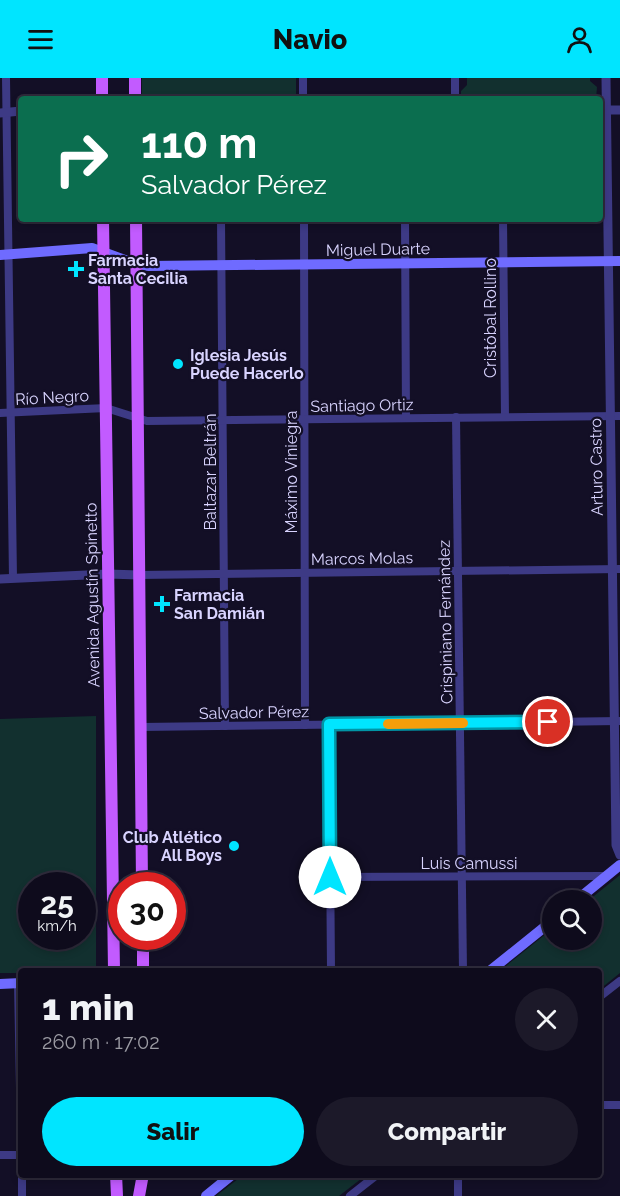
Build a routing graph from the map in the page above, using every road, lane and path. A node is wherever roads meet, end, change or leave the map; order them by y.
1 (6, 78) edge
2 (102, 78) edge
3 (135, 78) edge
4 (303, 78) edge
5 (455, 78) edge
6 (606, 78) edge
7 (102, 96) edge
8 (135, 96) edge
9 (303, 96) edge
10 (455, 96) edge
11 (603, 110) edge
12 (620, 110) edge
13 (18, 111) edge
14 (3, 113) edge
15 (103, 222) edge
16 (136, 222) edge
17 (221, 222) edge
18 (304, 222) edge
19 (405, 222) edge
20 (503, 222) edge
21 (104, 251) junction
22 (4, 255) edge
23 (620, 261) edge
24 (608, 262) junction
25 (504, 263) junction
26 (136, 264) junction
27 (304, 264) junction
28 (405, 264) junction
29 (221, 265) junction
30 (106, 408) junction
31 (11, 412) junction
32 (0, 413) edge
33 (615, 416) edge
34 (456, 417) junction
35 (505, 417) junction
36 (406, 418) junction
37 (304, 419) junction
38 (138, 420) junction
39 (223, 420) junction
40 (616, 569) edge
41 (458, 571) junction
42 (305, 573) junction
43 (108, 574) junction
44 (224, 574) junction
45 (139, 575) junction
46 (13, 578) junction
47 (0, 579) edge
48 (617, 721) edge
49 (460, 723) junction
50 (329, 724) junction
51 (305, 725) junction
52 (225, 726) junction
53 (141, 727) junction
54 (620, 855) edge
55 (620, 865) edge
56 (142, 872) edge
57 (462, 876) junction
58 (607, 876) junction
59 (330, 877) junction
60 (590, 890) edge
61 (542, 929) edge
62 (143, 950) edge
63 (114, 968) edge
64 (143, 968) edge
65 (331, 968) edge
66 (464, 968) edge
67 (493, 968) edge
68 (620, 981) edge
69 (18, 983) edge
70 (0, 984) edge
71 (602, 995) edge
72 (602, 1105) edge
73 (620, 1105) edge
74 (0, 1155) edge
75 (18, 1155) edge
76 (22, 1178) edge
77 (116, 1178) edge
78 (142, 1178) edge
79 (228, 1178) edge
80 (373, 1178) edge
81 (458, 1178) edge
82 (22, 1196) edge
83 (117, 1196) edge
84 (140, 1196) edge
85 (206, 1196) edge
86 (350, 1196) edge
87 (458, 1196) edge

1 - 14 street
2 - 7 main road
3 - 8 main road
4 - 9 street
5 - 10 street
6 - 11 street, Arturo Castro
11 - 12 street
11 - 24 street, Arturo Castro
13 - 14 street
14 - 22 street
15 - 21 main road, Avenida Agustín Spinetto
16 - 26 main road
17 - 29 street, Baltazar Beltrán
18 - 27 street, Máximo Viniegra
19 - 28 street
20 - 25 street, Cristóbal Rollino
21 - 22 main road, Miguel Duarte
21 - 26 main road, Miguel Duarte
21 - 30 main road, Avenida Agustín Spinetto
22 - 31 street
23 - 24 main road, Miguel Duarte
24 - 25 main road, Miguel Duarte
24 - 33 street, Arturo Castro
25 - 28 main road, Miguel Duarte
25 - 35 street, Cristóbal Rollino
26 - 29 main road, Miguel Duarte
26 - 38 main road
27 - 28 main road, Miguel Duarte
27 - 29 main road, Miguel Duarte
27 - 37 street, Máximo Viniegra
28 - 36 street
29 - 39 street, Baltazar Beltrán
30 - 31 street, Río Negro
30 - 38 street, Santiago Ortiz
30 - 43 main road, Avenida Agustín Spinetto
31 - 32 street, Río Negro
31 - 46 street
33 - 35 street, Santiago Ortiz
33 - 40 street, Arturo Castro
34 - 35 street, Santiago Ortiz
34 - 36 street, Santiago Ortiz
34 - 41 street, Crispiniano Fernández
36 - 37 street, Santiago Ortiz
37 - 39 street, Santiago Ortiz
37 - 42 street, Máximo Viniegra
38 - 39 street, Santiago Ortiz
38 - 45 main road
39 - 44 street, Baltazar Beltrán
40 - 41 street, Marcos Molas
40 - 48 street, Arturo Castro
41 - 42 street, Marcos Molas
41 - 49 street, Crispiniano Fernández
42 - 44 street, Marcos Molas
42 - 51 street, Máximo Viniegra
43 - 45 street
43 - 46 street
43 - 63 main road, Avenida Agustín Spinetto
44 - 45 street, Marcos Molas
44 - 52 street, Baltazar Beltrán
45 - 53 main road
46 - 47 street
48 - 49 street, Salvador Pérez
48 - 54 street, Arturo Castro
49 - 50 street, Salvador Pérez
49 - 57 street, Crispiniano Fernández
50 - 51 street, Salvador Pérez
50 - 59 street
51 - 52 street, Salvador Pérez
52 - 53 street, Salvador Pérez
53 - 56 main road
55 - 58 main road
57 - 58 street, Luis Camussi
57 - 59 street, Luis Camussi
57 - 66 street, Crispiniano Fernández
58 - 60 main road
59 - 65 street
61 - 67 main road
62 - 64 main road
68 - 71 street
69 - 70 main road
72 - 73 street
74 - 75 street
76 - 82 street
77 - 83 main road
78 - 84 main road
79 - 85 main road
80 - 86 street
81 - 87 street

